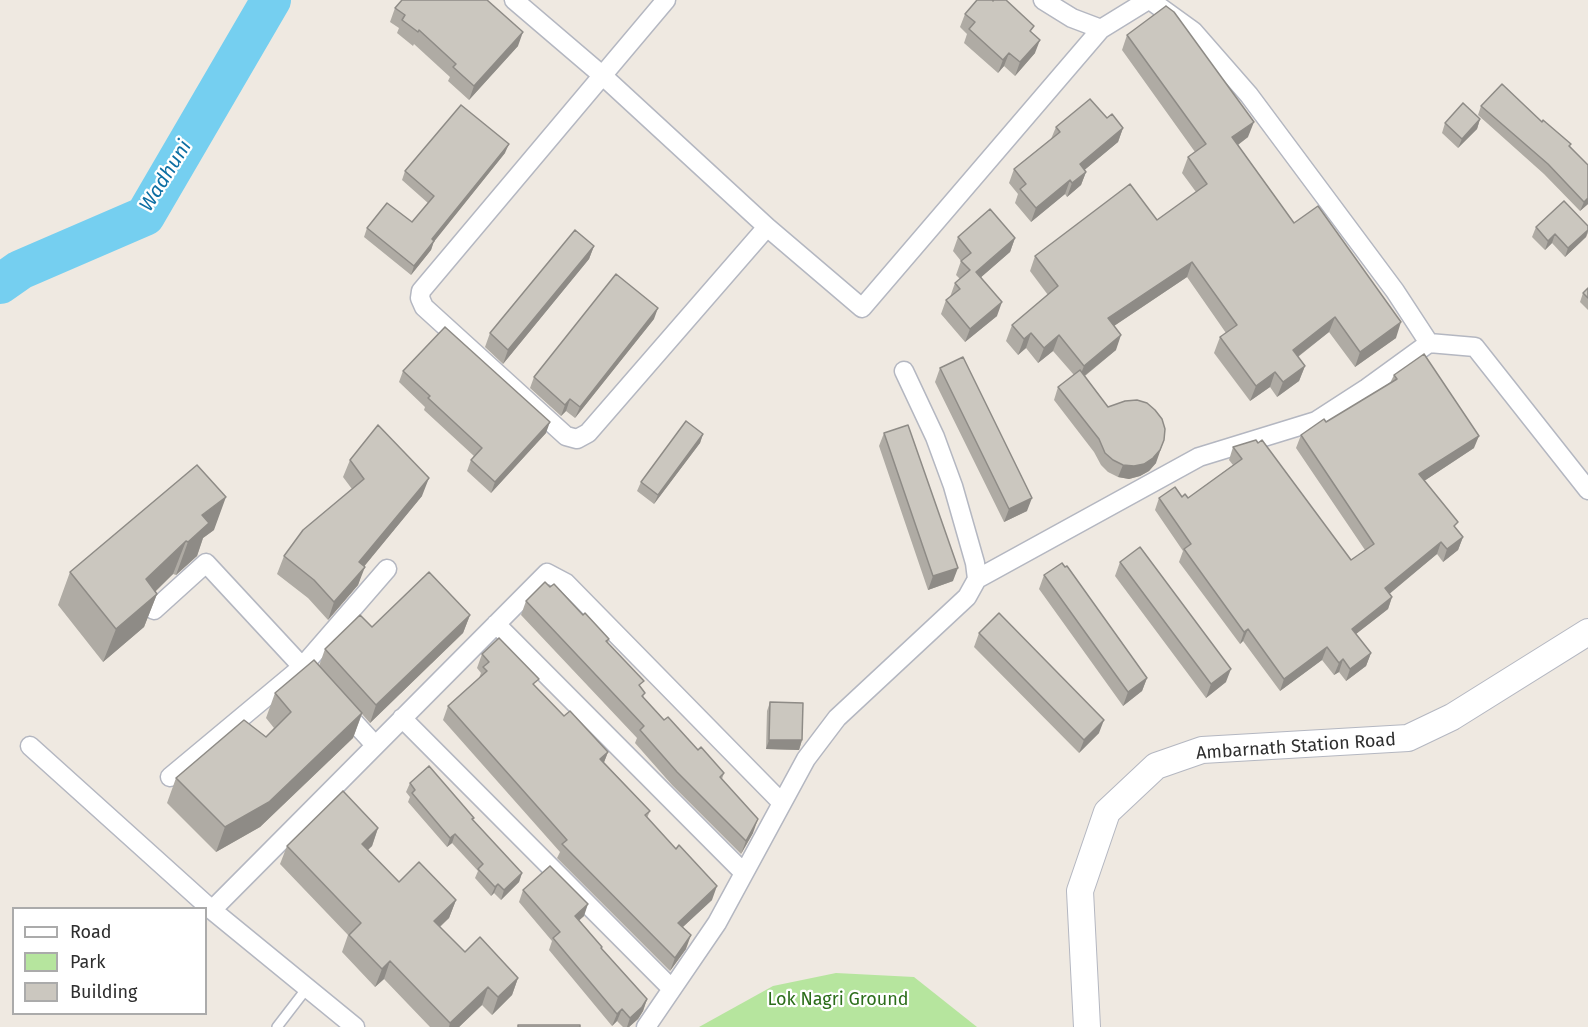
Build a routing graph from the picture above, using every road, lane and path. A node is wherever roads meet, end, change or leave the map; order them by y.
1 (514, 0) edge
2 (666, 0) edge
3 (1043, 0) edge
4 (1149, 0) edge
5 (1101, 29) junction
6 (603, 76) junction
7 (767, 227) junction
8 (1429, 343) junction
9 (904, 370) dead end
10 (1588, 490) edge
11 (387, 569) dead end
12 (976, 579) junction
13 (154, 610) edge
14 (496, 624) junction
15 (1588, 632) edge
16 (302, 667) junction
17 (402, 718) junction
18 (375, 745) junction
19 (30, 746) dead end
20 (170, 777) dead end
21 (782, 803) junction
22 (744, 873) junction
23 (212, 910) junction
24 (308, 988) junction
25 (672, 989) junction
26 (277, 1027) edge
27 (356, 1027) edge
28 (646, 1027) edge
29 (1087, 1027) edge

1 - 6 street
2 - 6 street
3 - 5 street
4 - 5 street
4 - 8 street
5 - 7 street
6 - 7 street
6 - 7 street
8 - 10 street
8 - 12 street
9 - 12 street
11 - 16 street
12 - 21 street
13 - 16 street
14 - 17 street
14 - 21 street
14 - 22 street
15 - 29 main road, Ambarnath Station Road
16 - 18 street
16 - 20 street
17 - 18 street
17 - 25 street
18 - 23 street
19 - 23 street
21 - 22 street
22 - 25 street
23 - 24 street
24 - 26 lane
24 - 27 street
25 - 28 street

